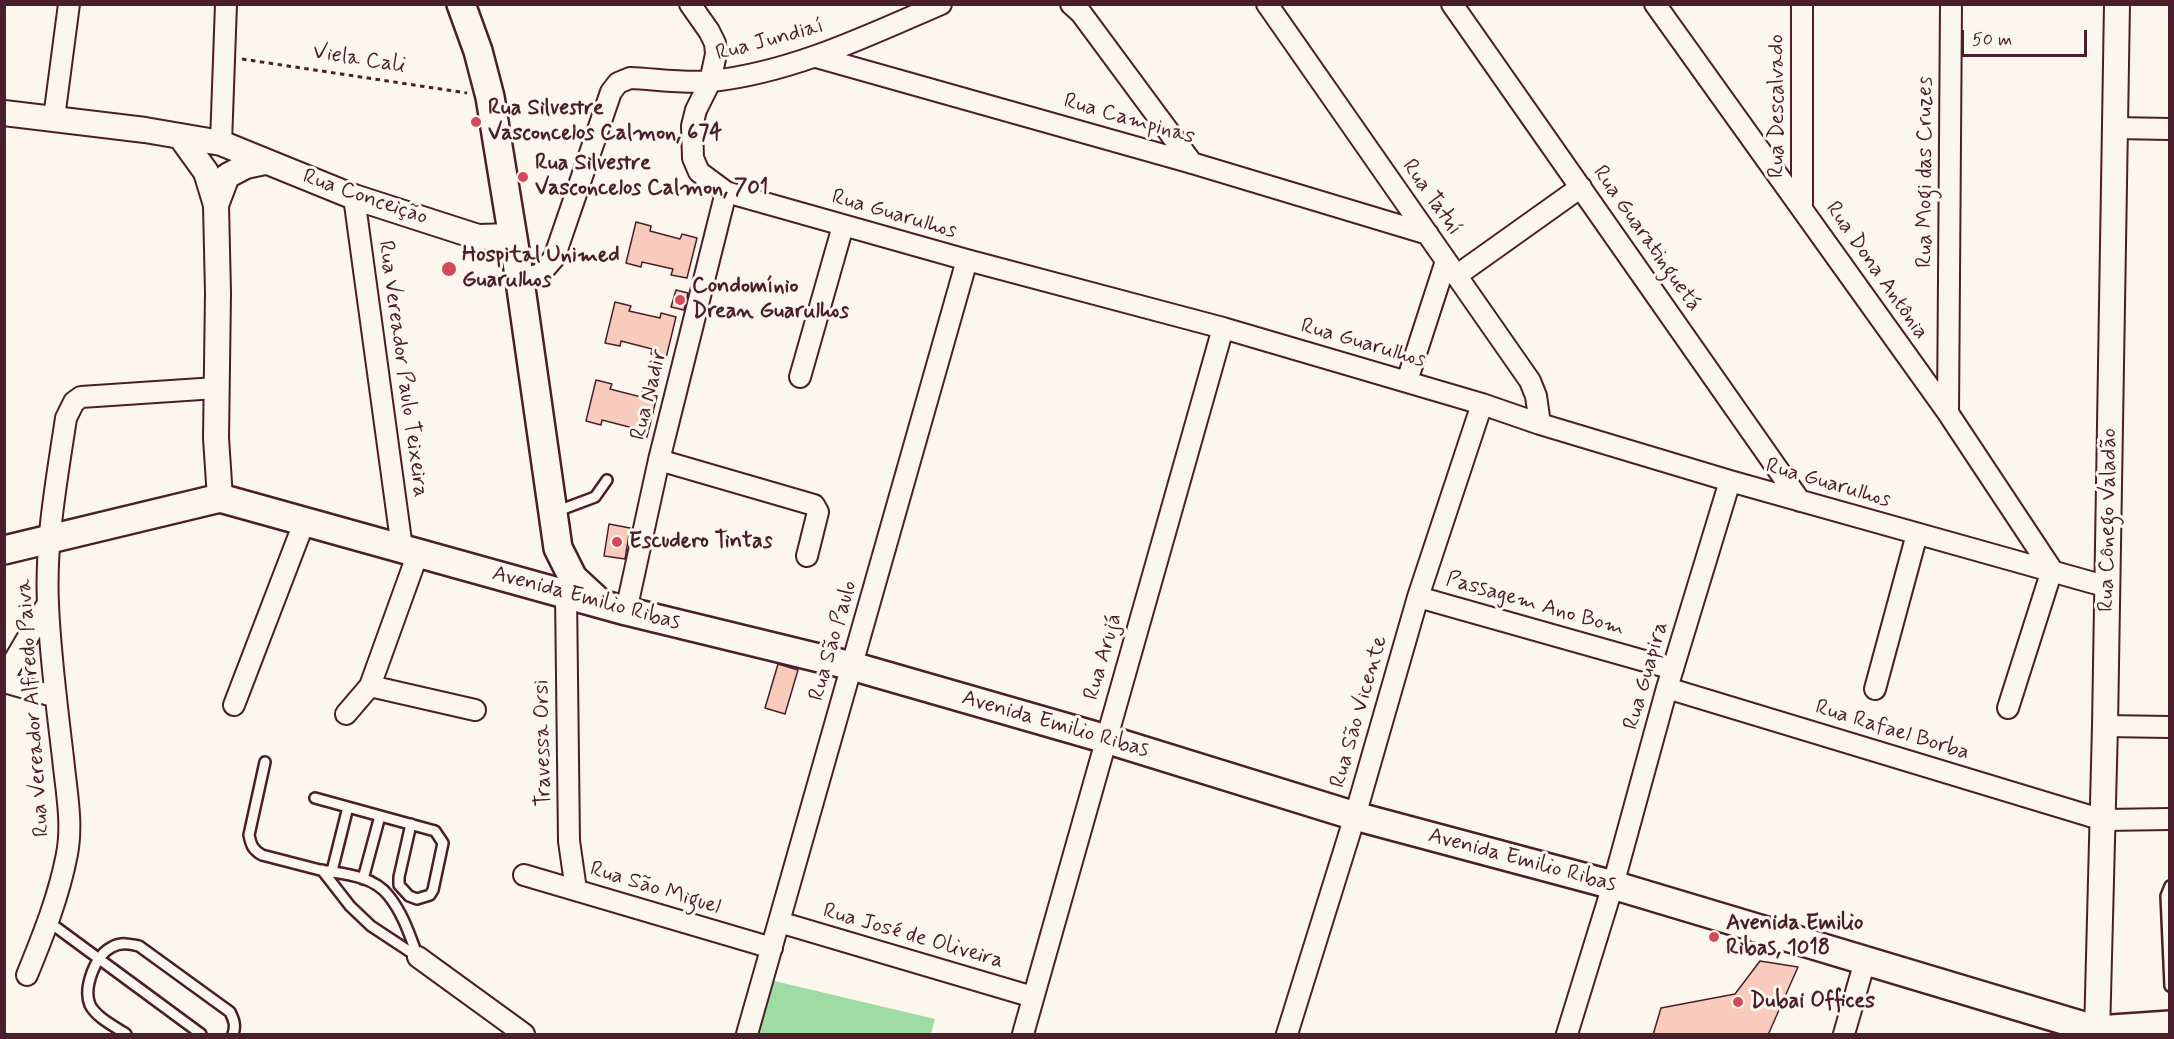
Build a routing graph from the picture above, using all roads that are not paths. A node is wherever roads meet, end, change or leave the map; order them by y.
1 (69, 4) edge
2 (226, 4) edge
3 (461, 4) edge
4 (690, 4) edge
5 (941, 4) edge
6 (1071, 4) edge
7 (1267, 4) edge
8 (1452, 4) edge
9 (1654, 4) edge
10 (1802, 4) edge
11 (1951, 4) edge
12 (2117, 4) edge
13 (816, 57) junction
14 (710, 82) junction
15 (4, 113) edge
16 (54, 118) junction
17 (2115, 128) junction
18 (2169, 129) edge
19 (180, 136) junction
20 (221, 143) junction
21 (265, 162) junction
22 (1192, 163) junction
23 (1581, 187) junction
24 (726, 192) junction
25 (354, 197) junction
26 (216, 205) junction
27 (1802, 207) junction
28 (843, 226) junction
29 (1428, 234) junction
30 (513, 236) junction
31 (967, 260) junction
32 (1451, 269) junction
33 (520, 280) junction
34 (1223, 328) junction
35 (800, 377) dead end
36 (1407, 381) junction
37 (216, 388) junction
38 (1482, 404) junction
39 (1948, 412) junction
40 (1540, 424) junction
41 (659, 460) junction
42 (608, 480) dead end
43 (1730, 481) junction
44 (220, 498) junction
45 (1800, 501) junction
46 (553, 513) junction
47 (305, 520) junction
48 (1917, 534) junction
49 (49, 538) junction
50 (558, 548) junction
51 (4, 550) edge
52 (410, 550) junction
53 (807, 556) dead end
54 (2052, 570) junction
55 (508, 578) junction
56 (2108, 587) junction
57 (566, 594) junction
58 (1418, 597) junction
59 (48, 603) junction
60 (600, 603) junction
61 (626, 610) junction
62 (852, 666) junction
63 (1673, 669) junction
64 (4, 680) edge
65 (370, 686) junction
66 (1667, 688) junction
67 (1875, 689) dead end
68 (56, 697) junction
69 (234, 705) dead end
70 (2008, 708) dead end
71 (475, 710) dead end
72 (346, 714) dead end
73 (2105, 726) junction
74 (2169, 727) edge
75 (1106, 739) junction
76 (265, 762) dead end
77 (315, 798) dead end
78 (348, 807) junction
79 (380, 816) junction
80 (1355, 816) junction
81 (2169, 819) edge
82 (2103, 820) junction
83 (411, 824) junction
84 (327, 871) junction
85 (524, 875) dead end
86 (363, 879) junction
87 (1613, 885) junction
88 (2169, 886) edge
89 (576, 890) junction
90 (48, 922) junction
91 (779, 922) junction
92 (772, 948) junction
93 (2169, 949) edge
94 (418, 957) junction
95 (99, 959) junction
96 (1865, 961) junction
97 (27, 975) dead end
98 (2169, 986) edge
99 (1033, 997) junction
100 (2169, 1025) edge
101 (2112, 1032) edge
102 (126, 1035) edge
103 (201, 1035) edge
104 (232, 1035) edge
105 (524, 1035) edge
106 (747, 1035) edge
107 (1023, 1035) edge
108 (1287, 1035) edge
109 (1567, 1035) edge
110 (1844, 1035) edge

1 - 16 street
2 - 20 street
3 - 30 main road
4 - 14 street, Rua Guarulhos
5 - 13 street, Rua Jundiaí
6 - 22 street
7 - 29 street, Rua Tatuí
8 - 23 street, Rua Guaratinguetá
9 - 27 street, Rua Dona Antônia
10 - 27 street, Rua Descalvado
11 - 39 street, Rua Mogi das Cruzes
12 - 17 street, Rua Cônego Valadão
13 - 14 street, Rua Jundiaí
13 - 22 street, Rua Campinas
14 - 24 street, Rua Guarulhos
14 - 33 street, Rua Jundiaí
15 - 16 street
16 - 19 street
17 - 18 street
17 - 56 street, Rua Cônego Valadão
19 - 20 street
19 - 26 street
20 - 21 street, Rua Conceição
21 - 25 street, Rua Conceição
21 - 26 street
22 - 29 street, Rua Campinas
23 - 32 street
23 - 45 street, Rua Guaratinguetá
24 - 28 street, Rua Guarulhos
24 - 41 street, Rua Nadir
25 - 30 street, Rua Conceição
25 - 52 street, Rua Vereador Paulo Teixeira
26 - 37 street
27 - 39 street, Rua Dona Antônia
28 - 31 street, Rua Guarulhos
28 - 35 street
29 - 32 street, Rua Tatuí
30 - 33 main road
31 - 34 street, Rua Guarulhos
31 - 62 street, Rua São Paulo
32 - 36 street
32 - 40 street, Rua Tatuí
33 - 46 main road
34 - 36 street, Rua Guarulhos
34 - 75 street, Rua Arujá
36 - 38 street, Rua Guarulhos
37 - 44 street
37 - 49 street, Rua Vereador Alfredo Paiva
38 - 40 street, Rua Guarulhos
38 - 58 street, Rua São Vicente
39 - 54 street, Rua Dona Antônia
40 - 43 street, Rua Guarulhos
41 - 53 street
41 - 61 street, Rua Nadir
42 - 46 lane
43 - 45 street, Rua Guarulhos
43 - 63 street, Rua Guapira
44 - 47 main road, Avenida Emilio Ribas
44 - 49 main road
45 - 48 street, Rua Guarulhos
46 - 50 main road
47 - 52 main road, Avenida Emilio Ribas
47 - 69 street
48 - 54 street, Rua Guarulhos
48 - 67 street
49 - 51 main road
49 - 59 street, Rua Vereador Alfredo Paiva
50 - 55 main road
50 - 60 main road
52 - 55 main road, Avenida Emilio Ribas
52 - 65 street
54 - 56 street, Rua Guarulhos
54 - 70 street
55 - 57 main road, Avenida Emilio Ribas
56 - 73 street, Rua Cônego Valadão
57 - 60 main road, Avenida Emilio Ribas
57 - 89 street, Travessa Orsi
58 - 63 street, Passagem Ano Bom
58 - 80 street, Rua São Vicente
59 - 64 street
59 - 68 street, Rua Vereador Alfredo Paiva
60 - 61 main road, Avenida Emilio Ribas
61 - 62 main road, Avenida Emilio Ribas
62 - 75 main road, Avenida Emilio Ribas
62 - 91 street, Rua São Paulo
63 - 66 street, Rua Guapira
64 - 68 street
65 - 71 street
65 - 72 street
66 - 82 street, Rua Rafael Borba
66 - 87 street, Rua Guapira
68 - 90 street, Rua Vereador Alfredo Paiva
73 - 74 street
73 - 82 street, Rua Cônego Valadão
75 - 80 main road, Avenida Emilio Ribas
75 - 99 street, Rua Arujá
76 - 84 lane
77 - 78 lane
78 - 79 lane
78 - 84 lane
79 - 83 lane
79 - 86 lane
80 - 87 main road, Avenida Emilio Ribas
80 - 108 street, Rua São Vicente
81 - 82 street, Rua Rafael Borba
82 - 101 street, Rua Cônego Valadão
83 - 83 lane
84 - 86 lane
84 - 94 lane
85 - 89 street, Rua São Miguel
86 - 94 lane
87 - 96 main road, Avenida Emilio Ribas
87 - 109 street, Rua Guapira
88 - 93 lane
89 - 92 street, Rua São Miguel
90 - 95 lane
90 - 97 street, Rua Vereador Alfredo Paiva
91 - 92 street, Rua São Paulo
91 - 99 street, Rua José de Oliveira
92 - 106 street, Rua São Paulo
93 - 98 lane
94 - 105 street
95 - 102 lane
95 - 103 lane
95 - 104 lane
96 - 101 main road, Avenida Emilio Ribas
96 - 110 street
99 - 107 street, Rua Arujá
100 - 101 main road, Avenida Emilio Ribas

